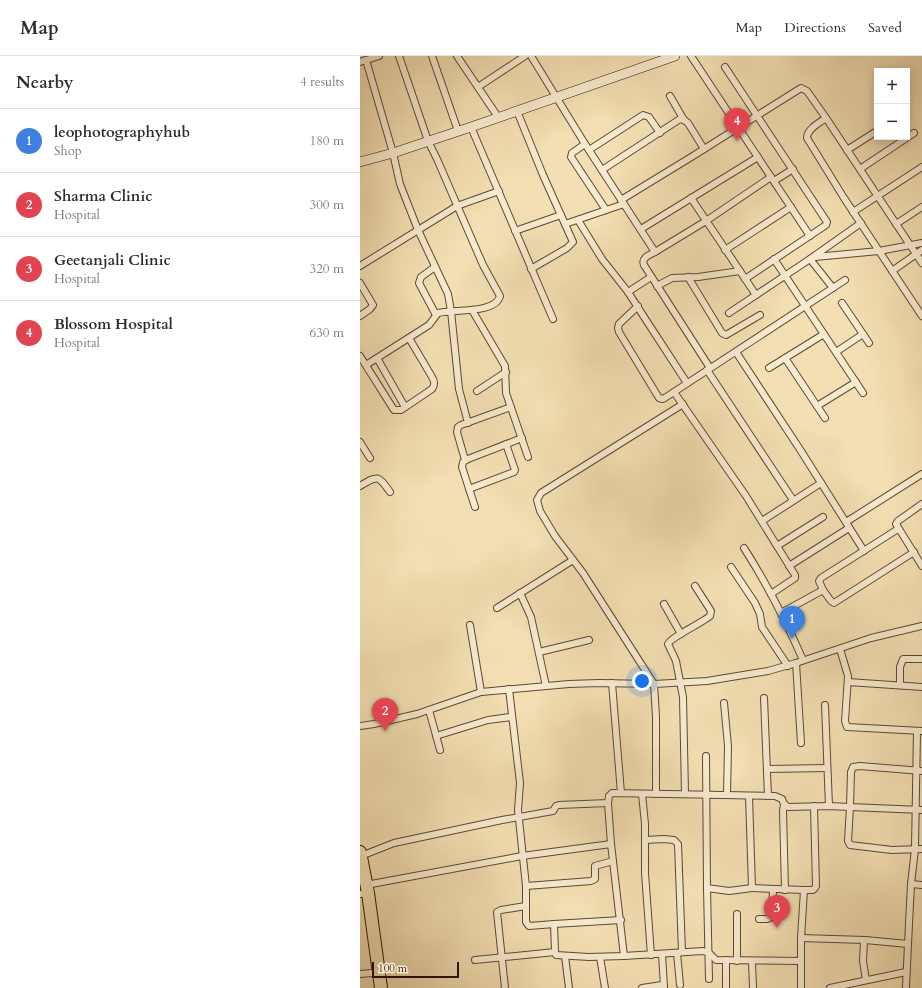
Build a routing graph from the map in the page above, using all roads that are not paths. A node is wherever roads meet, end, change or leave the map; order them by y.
1 (379, 56) edge
2 (399, 56) edge
3 (432, 56) edge
4 (457, 56) edge
5 (525, 56) edge
6 (532, 56) edge
7 (675, 56) edge
8 (691, 56) edge
9 (363, 61) edge
10 (725, 67) dead end
11 (478, 87) junction
12 (670, 96) dead end
13 (556, 97) junction
14 (517, 111) junction
15 (757, 116) junction
16 (498, 117) junction
17 (826, 118) junction
18 (684, 120) junction
19 (471, 127) junction
20 (738, 128) junction
21 (458, 131) junction
22 (660, 133) junction
23 (874, 133) edge
24 (914, 133) dead end
25 (910, 135) edge
26 (902, 140) edge
27 (428, 141) junction
28 (587, 147) junction
29 (704, 149) junction
30 (847, 150) junction
31 (393, 153) junction
32 (758, 157) junction
33 (360, 162) edge
34 (922, 167) edge
35 (793, 169) junction
36 (860, 169) junction
37 (602, 170) junction
38 (772, 179) junction
39 (499, 191) junction
40 (878, 196) junction
41 (692, 198) junction
42 (623, 202) junction
43 (457, 206) junction
44 (791, 207) junction
45 (922, 207) edge
46 (606, 210) junction
47 (854, 212) junction
48 (561, 215) junction
49 (578, 220) junction
50 (706, 221) junction
51 (861, 223) junction
52 (565, 224) junction
53 (896, 224) junction
54 (641, 229) junction
55 (418, 230) junction
56 (515, 230) junction
57 (810, 236) junction
58 (922, 242) edge
59 (909, 246) junction
60 (725, 250) junction
61 (922, 250) edge
62 (879, 251) junction
63 (655, 252) junction
64 (916, 254) junction
65 (810, 258) junction
66 (774, 259) junction
67 (922, 264) edge
68 (360, 266) edge
69 (435, 268) junction
70 (531, 269) junction
71 (740, 271) junction
72 (892, 271) junction
73 (786, 275) junction
74 (651, 277) junction
75 (688, 277) junction
76 (745, 279) junction
77 (845, 280) dead end
78 (360, 283) edge
79 (657, 286) junction
80 (833, 288) junction
81 (628, 292) junction
82 (756, 295) junction
83 (842, 303) dead end
84 (638, 306) junction
85 (806, 306) junction
86 (472, 310) junction
87 (451, 311) junction
88 (729, 313) dead end
89 (436, 315) junction
90 (760, 315) dead end
91 (360, 316) edge
92 (922, 316) edge
93 (553, 319) dead end
94 (824, 334) junction
95 (863, 334) junction
96 (409, 338) junction
97 (869, 343) dead end
98 (736, 352) junction
99 (836, 352) junction
100 (360, 356) edge
101 (376, 358) junction
102 (785, 358) junction
103 (366, 365) junction
104 (769, 368) dead end
105 (709, 369) junction
106 (506, 372) junction
107 (856, 382) junction
108 (687, 383) junction
109 (477, 392) dead end
110 (674, 392) junction
111 (863, 393) dead end
112 (683, 404) junction
113 (817, 406) junction
114 (405, 407) junction
115 (511, 407) junction
116 (825, 418) dead end
117 (468, 422) junction
118 (522, 438) junction
119 (360, 442) edge
120 (506, 444) junction
121 (528, 457) dead end
122 (370, 458) dead end
123 (465, 460) junction
124 (922, 474) edge
125 (821, 483) junction
126 (360, 486) edge
127 (469, 489) junction
128 (390, 492) dead end
129 (793, 500) junction
130 (475, 507) dead end
131 (921, 508) edge
132 (823, 517) dead end
133 (762, 521) junction
134 (848, 525) junction
135 (898, 529) junction
136 (777, 546) junction
137 (744, 548) dead end
138 (864, 551) junction
139 (914, 552) junction
140 (573, 560) junction
141 (789, 566) junction
142 (922, 566) edge
143 (732, 567) dead end
144 (695, 586) dead end
145 (823, 590) junction
146 (520, 593) junction
147 (771, 594) junction
148 (664, 604) dead end
149 (497, 608) dead end
150 (781, 614) junction
151 (470, 625) dead end
152 (922, 626) edge
153 (681, 634) junction
154 (589, 640) dead end
155 (840, 649) junction
156 (539, 652) junction
157 (922, 659) edge
158 (803, 660) junction
159 (796, 663) junction
160 (788, 666) junction
161 (680, 682) junction
162 (848, 682) junction
163 (612, 683) junction
164 (654, 684) junction
165 (900, 685) junction
166 (546, 686) junction
167 (922, 687) edge
168 (509, 689) junction
169 (481, 692) junction
170 (764, 698) dead end
171 (724, 703) dead end
172 (825, 705) dead end
173 (429, 710) junction
174 (512, 717) junction
175 (360, 726) edge
176 (920, 731) edge
177 (436, 736) junction
178 (801, 743) dead end
179 (440, 750) dead end
180 (706, 756) dead end
181 (827, 768) junction
182 (767, 769) junction
183 (919, 771) edge
184 (621, 793) junction
185 (642, 794) junction
186 (656, 794) junction
187 (685, 794) junction
188 (706, 794) junction
189 (727, 794) junction
190 (749, 796) junction
191 (768, 796) junction
192 (608, 803) junction
193 (784, 804) junction
194 (814, 806) junction
195 (829, 806) junction
196 (850, 807) junction
197 (915, 810) junction
198 (922, 810) edge
199 (518, 817) junction
200 (645, 840) junction
201 (611, 844) junction
202 (919, 849) edge
203 (360, 854) edge
204 (522, 856) junction
205 (613, 861) junction
206 (911, 884) junction
207 (922, 885) edge
208 (526, 886) junction
209 (707, 888) junction
210 (752, 888) junction
211 (773, 889) junction
212 (362, 890) edge
213 (785, 890) junction
214 (804, 890) junction
215 (526, 906) junction
216 (737, 914) dead end
217 (759, 919) dead end
218 (621, 920) junction
219 (554, 924) junction
220 (801, 938) junction
221 (864, 940) junction
222 (908, 944) junction
223 (555, 952) junction
224 (679, 952) junction
225 (709, 953) junction
226 (662, 954) junction
227 (651, 955) junction
228 (565, 956) junction
229 (624, 956) junction
230 (502, 957) junction
231 (600, 957) junction
232 (475, 960) dead end
233 (726, 960) junction
234 (737, 961) junction
235 (752, 961) junction
236 (801, 961) junction
237 (906, 972) junction
238 (366, 973) edge
239 (709, 979) dead end
240 (866, 980) junction
241 (680, 986) dead end
242 (664, 987) edge
243 (374, 988) edge
244 (381, 988) edge
245 (505, 988) edge
246 (569, 988) edge
247 (605, 988) edge
248 (642, 988) edge
249 (726, 988) edge
250 (753, 988) edge
251 (800, 988) edge
252 (830, 988) edge
253 (906, 988) edge

1 - 9 street
2 - 27 street
3 - 21 street
4 - 11 street
5 - 11 street
6 - 13 street
7 - 13 street
8 - 20 street
9 - 31 street
10 - 15 street
11 - 16 street
12 - 18 street
13 - 14 street
13 - 28 street
14 - 16 street
14 - 48 street
15 - 17 street
15 - 20 street
15 - 35 street
16 - 19 street
17 - 30 street
17 - 47 street
18 - 22 street
18 - 29 street
19 - 21 street
19 - 39 street
20 - 29 street
20 - 32 street
21 - 27 street
22 - 28 street
22 - 37 street
23 - 30 street
24 - 25 street
26 - 36 street
27 - 31 street
27 - 43 street
28 - 37 street
28 - 46 street
29 - 42 street
30 - 36 street
31 - 33 street
31 - 55 street
32 - 38 street
32 - 41 street
34 - 40 street
35 - 38 street
35 - 57 street
36 - 40 street
37 - 42 street
38 - 44 street
38 - 50 street
39 - 43 street
39 - 56 street
40 - 47 street
40 - 53 street
41 - 50 street
41 - 54 street
42 - 46 street
42 - 54 street
43 - 55 street
43 - 86 street
44 - 57 street
44 - 60 street
45 - 53 street
46 - 49 street
47 - 51 street
48 - 52 street
48 - 56 street
49 - 52 street
49 - 81 street
50 - 60 street
50 - 63 street
51 - 62 street
51 - 65 street
52 - 70 street
53 - 59 street
54 - 63 street
55 - 68 street
55 - 69 street
56 - 70 street
57 - 66 street
58 - 59 street
59 - 62 street
59 - 64 street
60 - 71 street
61 - 64 street
62 - 65 street
62 - 72 street
63 - 74 street
64 - 67 street
64 - 72 street
65 - 73 street
65 - 80 street
66 - 73 street
66 - 76 street
69 - 87 street
69 - 89 street
70 - 93 street
71 - 75 street
71 - 76 street
72 - 92 street
73 - 82 street
73 - 85 street
74 - 79 street
74 - 81 street
75 - 79 street
75 - 90 street
76 - 82 street
77 - 80 street
78 - 91 street
79 - 105 street
80 - 85 street
81 - 84 street
82 - 88 street
83 - 95 street
84 - 108 street
84 - 110 street
85 - 94 street
85 - 98 street
86 - 87 street
86 - 106 street
87 - 89 street
87 - 117 street
89 - 96 street
94 - 99 street
94 - 102 street
95 - 97 street
95 - 99 street
96 - 101 street
96 - 114 street
98 - 105 street
98 - 125 street
99 - 107 street
100 - 103 street
101 - 103 street
101 - 114 street
102 - 104 street
102 - 113 street
103 - 114 street
105 - 108 street
105 - 129 street
106 - 109 street
106 - 115 street
107 - 111 street
107 - 113 street
108 - 110 street
110 - 112 street
112 - 133 street
112 - 140 street
113 - 116 street
115 - 117 street
115 - 118 street
117 - 123 street
118 - 120 street
118 - 121 street
119 - 122 street
120 - 123 street
120 - 127 street
123 - 127 street
124 - 134 street
125 - 129 street
125 - 134 street
126 - 128 street
127 - 130 street
129 - 133 street
131 - 135 street
132 - 136 street
133 - 136 street
134 - 138 street
134 - 141 street
135 - 138 street
135 - 139 street
136 - 141 street
137 - 147 street
138 - 145 street
139 - 142 street
139 - 145 street
140 - 146 street
140 - 164 street
141 - 147 street
143 - 160 street
144 - 153 street
145 - 150 street
146 - 149 street
146 - 156 street
147 - 150 street
148 - 153 street
150 - 158 street
151 - 169 street
152 - 155 street
153 - 161 street
154 - 156 street
155 - 158 street
155 - 162 street
156 - 166 street
157 - 165 street
158 - 159 street
159 - 160 street
159 - 178 street
160 - 161 street
161 - 164 street
161 - 187 street
162 - 165 street
162 - 176 street
163 - 164 street
163 - 166 street
163 - 184 street
164 - 186 street
165 - 167 street
166 - 168 street
168 - 169 street
168 - 174 street
169 - 173 street
170 - 182 street
171 - 189 street
172 - 181 street
173 - 175 street
173 - 177 street
174 - 177 street
174 - 199 street
176 - 183 street
177 - 179 street
180 - 188 street
181 - 182 street
181 - 195 street
182 - 191 street
183 - 196 street
183 - 197 street
184 - 185 street
184 - 192 street
185 - 186 street
185 - 200 street
186 - 187 street
187 - 188 street
188 - 189 street
188 - 209 street
189 - 190 street
190 - 191 street
190 - 210 street
191 - 193 street
192 - 199 street
192 - 201 street
193 - 194 street
193 - 213 street
194 - 195 street
194 - 214 street
195 - 196 street
196 - 197 street
196 - 202 street
197 - 198 street
197 - 202 street
199 - 203 street
199 - 204 street
200 - 224 street
200 - 227 street
201 - 204 street
201 - 205 street
202 - 206 street
203 - 212 highway
204 - 208 street
204 - 212 street
205 - 208 street
205 - 218 street
206 - 207 street
206 - 222 street
208 - 215 street
209 - 210 street
209 - 225 street
210 - 211 street
211 - 213 street
211 - 217 street
212 - 238 highway
212 - 244 highway
213 - 214 street
214 - 220 street
215 - 219 street
215 - 230 street
216 - 234 street
218 - 219 street
218 - 229 street
219 - 223 street
220 - 221 street
220 - 236 street
221 - 222 street
221 - 240 street
222 - 237 street
223 - 228 street
223 - 230 street
224 - 225 street
224 - 226 street
224 - 241 street
225 - 233 street
225 - 239 street
226 - 227 street
226 - 242 street
227 - 229 street
228 - 231 street
228 - 246 street
229 - 231 street
230 - 232 street
230 - 245 street
231 - 247 street
233 - 234 street
233 - 249 street
234 - 235 street
235 - 236 street
235 - 250 street
236 - 251 street
237 - 240 street
237 - 253 street
238 - 243 highway
240 - 252 street
242 - 248 street

